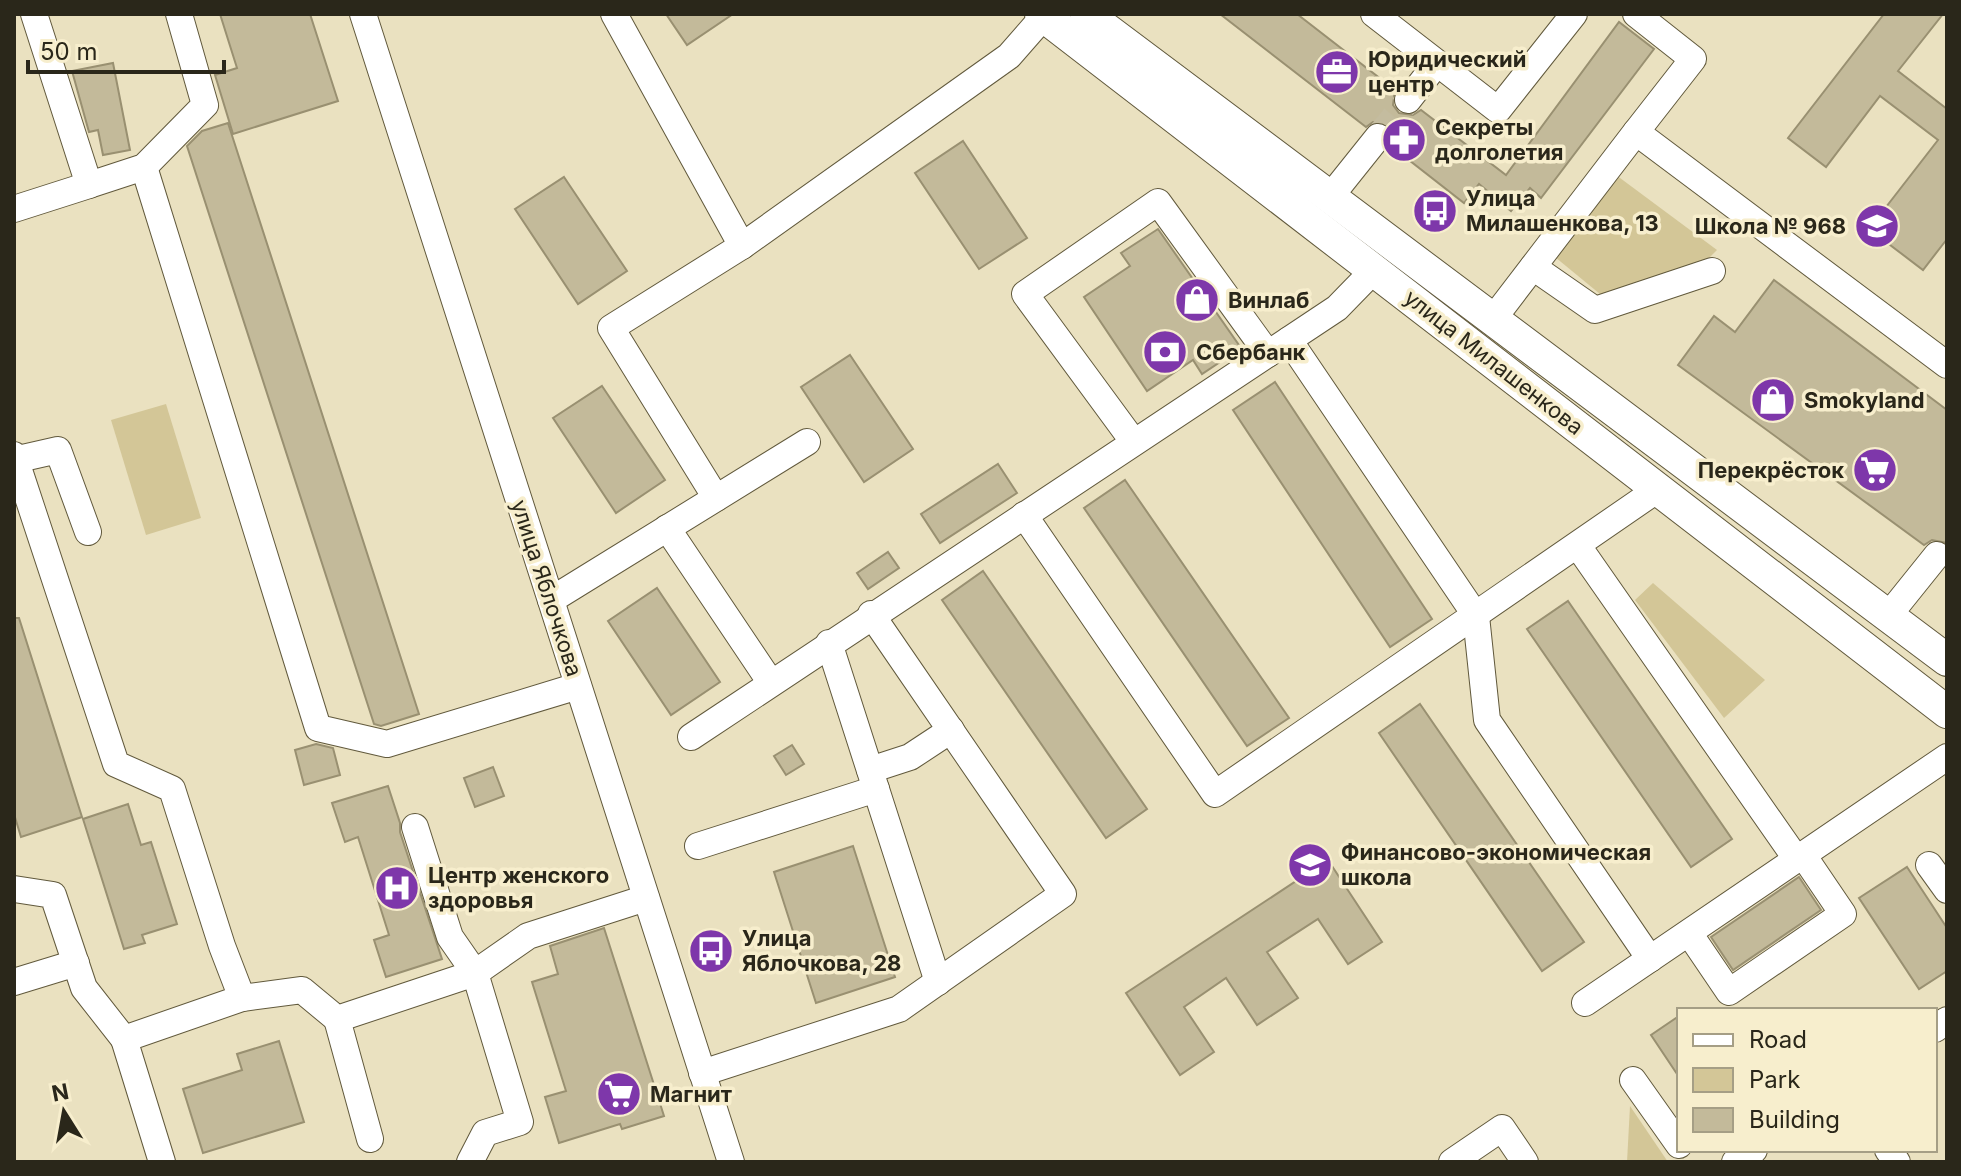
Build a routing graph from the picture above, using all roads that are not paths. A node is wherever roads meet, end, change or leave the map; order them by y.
1 (34, 14) edge
2 (179, 14) edge
3 (363, 14) edge
4 (614, 14) edge
5 (1086, 14) edge
6 (1374, 14) edge
7 (1574, 14) edge
8 (1636, 14) edge
9 (1042, 15) edge
10 (1437, 63) junction
11 (1408, 100) tunnel mouth
12 (1636, 132) junction
13 (1378, 137) tunnel mouth
14 (144, 167) junction
15 (89, 185) junction
16 (1330, 197) junction
17 (14, 209) edge
18 (742, 246) junction
19 (1533, 267) junction
20 (1374, 270) junction
21 (1712, 271) dead end
22 (1493, 319) junction
23 (1278, 347) junction
24 (1947, 365) edge
25 (1133, 441) junction
26 (807, 442) dead end
27 (14, 458) edge
28 (1658, 489) junction
29 (716, 498) junction
30 (1024, 515) junction
31 (667, 528) junction
32 (88, 532) dead end
33 (1578, 546) junction
34 (1937, 555) dead end
35 (551, 600) junction
36 (871, 614) junction
37 (1476, 616) junction
38 (1888, 616) junction
39 (829, 643) junction
40 (1947, 660) edge
41 (771, 683) junction
42 (578, 686) junction
43 (1947, 712) edge
44 (951, 730) junction
45 (691, 737) dead end
46 (1947, 757) edge
47 (873, 779) junction
48 (415, 827) dead end
49 (698, 846) dead end
50 (1800, 858) junction
51 (1929, 865) dead end
52 (14, 889) edge
53 (1947, 890) edge
54 (646, 898) junction
55 (1689, 933) junction
56 (1650, 959) junction
57 (76, 963) junction
58 (475, 973) junction
59 (14, 982) edge
60 (938, 982) junction
61 (242, 998) junction
62 (1585, 1003) dead end
63 (337, 1019) junction
64 (124, 1039) junction
65 (702, 1073) junction
66 (1633, 1080) dead end
67 (370, 1139) dead end
68 (1677, 1142) edge
69 (162, 1162) edge
70 (470, 1162) edge
71 (731, 1162) edge
72 (1452, 1162) edge
73 (1525, 1162) edge

1 - 15 street
2 - 14 street
3 - 35 street, улица Яблочкова
4 - 18 street
5 - 16 main road, улица Милашенкова
6 - 10 street
7 - 10 street
8 - 12 street
9 - 18 street
9 - 20 main road, улица Милашенкова
10 - 11 street
12 - 19 street
12 - 24 street
13 - 16 street
14 - 15 street
14 - 42 street
15 - 17 street
16 - 22 main road, улица Милашенкова
18 - 29 street
19 - 21 street
19 - 22 street
20 - 23 street
20 - 28 main road, улица Милашенкова
22 - 38 main road, улица Милашенкова
23 - 25 street
23 - 25 street
23 - 37 street
25 - 30 street
26 - 29 street
27 - 32 street
27 - 61 street
28 - 33 street
28 - 43 main road, улица Милашенкова
29 - 31 street
30 - 36 street
30 - 37 street
31 - 35 street
31 - 41 street
33 - 37 street
33 - 50 street
34 - 38 street
35 - 42 street, улица Яблочкова
36 - 39 street
36 - 44 street
37 - 56 street
38 - 40 main road, улица Милашенкова
39 - 41 street
39 - 47 street
41 - 45 street
42 - 54 street, улица Яблочкова
44 - 47 street
44 - 60 street
46 - 50 street
47 - 49 street
47 - 60 street
48 - 58 street
50 - 55 street
50 - 55 street
51 - 53 street
52 - 57 street
54 - 58 street
54 - 65 street, улица Яблочкова
55 - 56 street
56 - 62 street
57 - 59 street
57 - 64 street
58 - 63 street
58 - 70 street
60 - 65 street
61 - 63 street
61 - 64 street
63 - 67 street
64 - 69 street
65 - 71 street, улица Яблочкова
66 - 68 street
72 - 73 street

